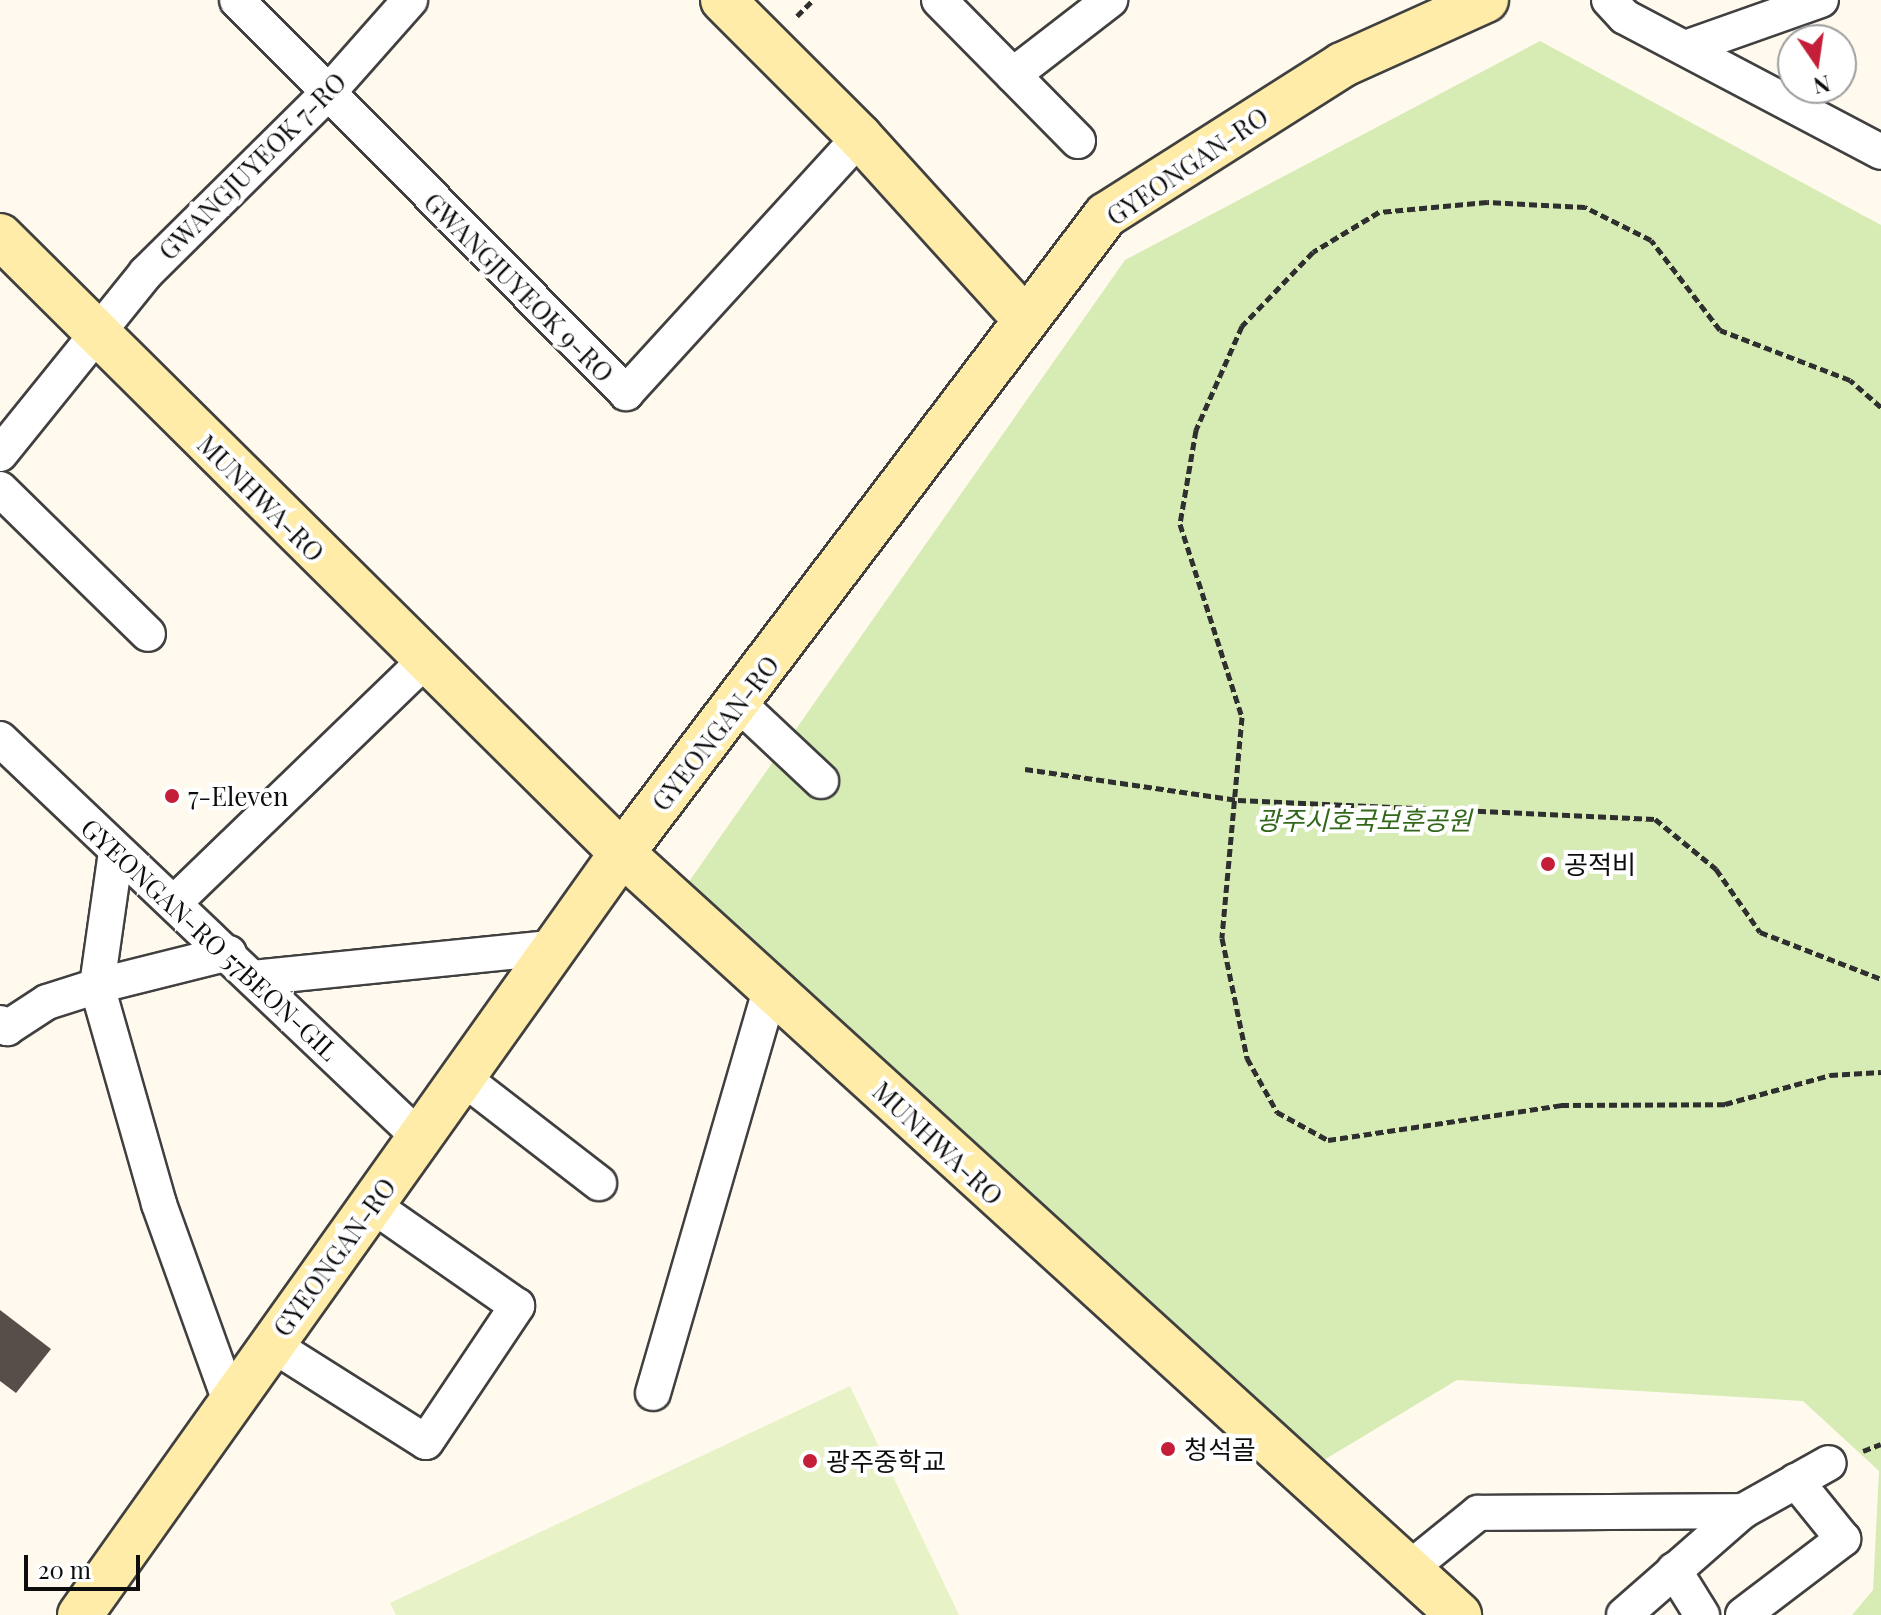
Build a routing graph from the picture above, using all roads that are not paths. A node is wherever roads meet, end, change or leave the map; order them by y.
1 (237, 0) edge
2 (410, 0) edge
3 (723, 0) edge
4 (939, 0) edge
5 (1110, 0) edge
6 (1486, 0) edge
7 (1609, 0) edge
8 (1821, 0) edge
9 (1688, 47) junction
10 (1013, 75) junction
11 (326, 95) junction
12 (860, 137) junction
13 (1078, 141) dead end
14 (1881, 152) edge
15 (0, 236) edge
16 (1026, 320) junction
17 (97, 335) junction
18 (0, 454) edge
19 (0, 489) edge
20 (148, 634) dead end
21 (425, 661) junction
22 (738, 703) junction
23 (0, 739) edge
24 (821, 781) dead end
25 (116, 852) junction
26 (622, 853) junction
27 (174, 903) junction
28 (557, 947) junction
29 (229, 953) junction
30 (253, 978) junction
31 (97, 986) junction
32 (770, 989) junction
33 (0, 1023) edge
34 (463, 1078) junction
35 (420, 1138) junction
36 (599, 1183) dead end
37 (372, 1205) junction
38 (271, 1344) junction
39 (653, 1393) dead end
40 (230, 1401) junction
41 (1829, 1463) dead end
42 (1796, 1481) junction
43 (1743, 1511) junction
44 (1674, 1570) junction
45 (1405, 1572) junction
46 (80, 1615) edge
47 (1459, 1615) edge
48 (1624, 1615) edge
49 (1702, 1615) edge
50 (1743, 1615) edge

1 - 11 street, GWANGJUYEOK 9-RO
2 - 11 street, GWANGJUYEOK 7-RO
3 - 12 street
4 - 10 street
5 - 10 street
6 - 16 street, GYEONGAN-RO
7 - 9 street
8 - 9 street
9 - 14 street
10 - 13 street
11 - 12 street, GWANGJUYEOK 9-RO
11 - 17 street, GWANGJUYEOK 7-RO
12 - 16 street
15 - 17 street, MUNHWA-RO
16 - 22 street, GYEONGAN-RO
17 - 18 street
17 - 21 street, MUNHWA-RO
19 - 20 street
21 - 26 street, MUNHWA-RO
21 - 27 street
22 - 24 street
22 - 26 street, GYEONGAN-RO
23 - 25 street, GYEONGAN-RO 57BEON-GIL
25 - 27 street, GYEONGAN-RO 57BEON-GIL
25 - 31 street
26 - 28 street, GYEONGAN-RO
26 - 32 street, MUNHWA-RO
27 - 29 street, GYEONGAN-RO 57BEON-GIL
28 - 30 street
28 - 34 street, GYEONGAN-RO
29 - 30 street, GYEONGAN-RO 57BEON-GIL
29 - 31 street
30 - 35 street, GYEONGAN-RO 57BEON-GIL
31 - 33 street
31 - 40 street
32 - 39 street
32 - 45 street, MUNHWA-RO
34 - 35 street, GYEONGAN-RO
34 - 36 street
35 - 37 street, GYEONGAN-RO
37 - 38 street, GYEONGAN-RO
37 - 38 street
38 - 40 street, GYEONGAN-RO
40 - 46 street, GYEONGAN-RO
41 - 42 street
42 - 43 street
42 - 50 street
43 - 44 street
43 - 45 street
44 - 48 street
44 - 49 street
45 - 47 street, MUNHWA-RO

